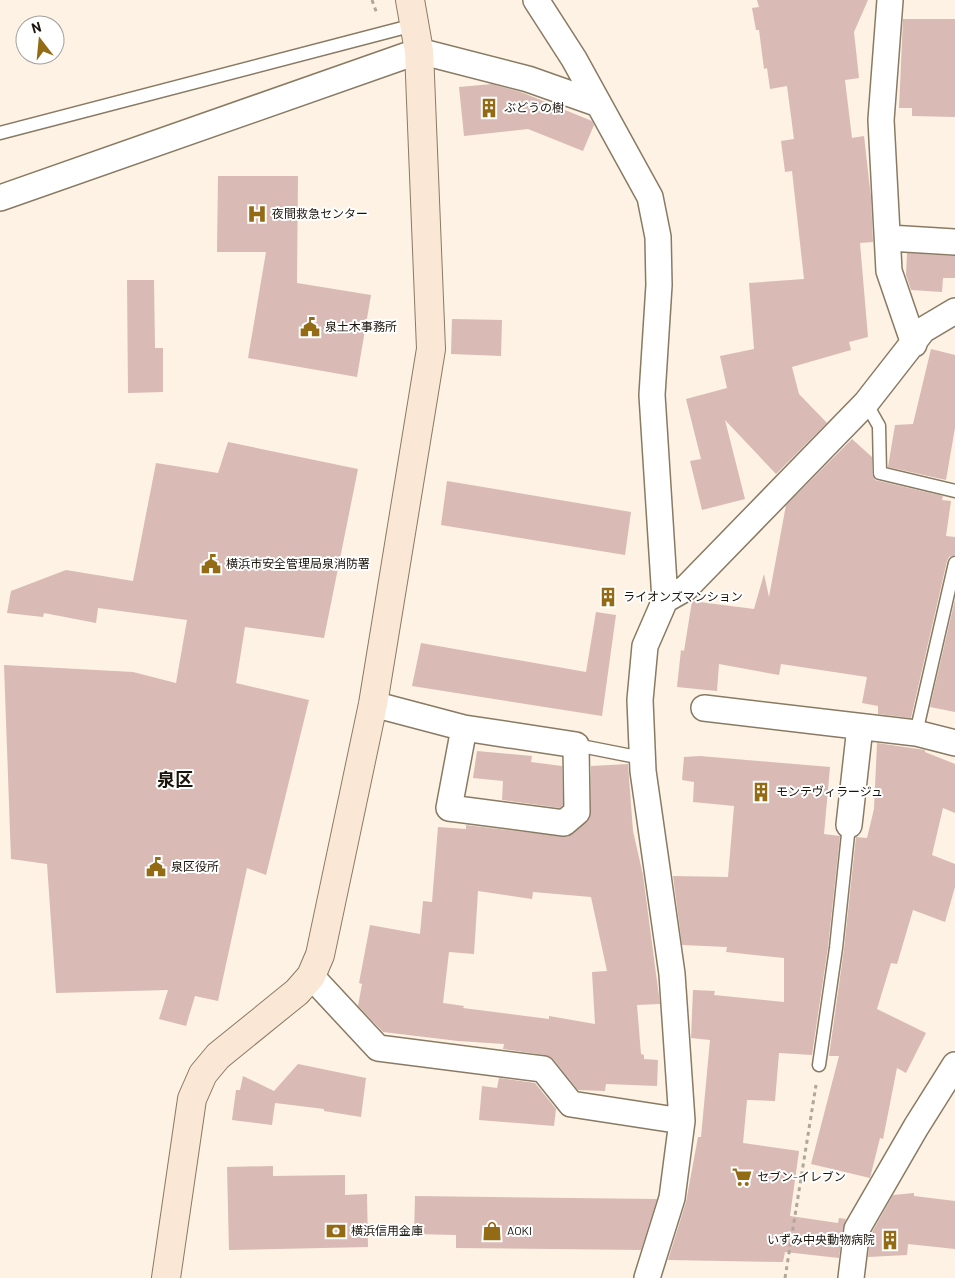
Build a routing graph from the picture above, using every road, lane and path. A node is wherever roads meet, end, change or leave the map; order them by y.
1 (536, 0) edge
2 (890, 0) edge
3 (414, 26) edge
4 (596, 103) junction
5 (0, 133) edge
6 (0, 198) edge
7 (888, 238) junction
8 (955, 242) edge
9 (955, 311) edge
10 (914, 344) junction
11 (866, 403) junction
12 (955, 492) edge
13 (955, 562) edge
14 (665, 600) junction
15 (373, 704) junction
16 (704, 708) dead end
17 (860, 727) junction
18 (464, 728) junction
19 (916, 733) junction
20 (955, 743) edge
21 (576, 746) junction
22 (642, 758) junction
23 (850, 825) joint
24 (311, 976) junction
25 (819, 1065) joint
26 (955, 1065) edge
27 (682, 1121) junction
28 (166, 1278) edge
29 (647, 1278) edge
30 (785, 1278) edge
31 (851, 1278) edge

1 - 4 street
2 - 7 street
3 - 4 street
3 - 5 lane
3 - 6 street
3 - 15 street
4 - 14 street
7 - 8 street
7 - 10 street
9 - 10 street
10 - 11 street
11 - 12 lane
11 - 14 street
13 - 19 lane
14 - 22 street
15 - 18 street
15 - 24 street
16 - 17 street
17 - 19 street
17 - 23 street
18 - 21 street
18 - 21 street
19 - 20 street
21 - 22 lane
22 - 27 street
23 - 25 lane
24 - 27 street
24 - 28 street
25 - 30 path
26 - 31 street
27 - 29 street

